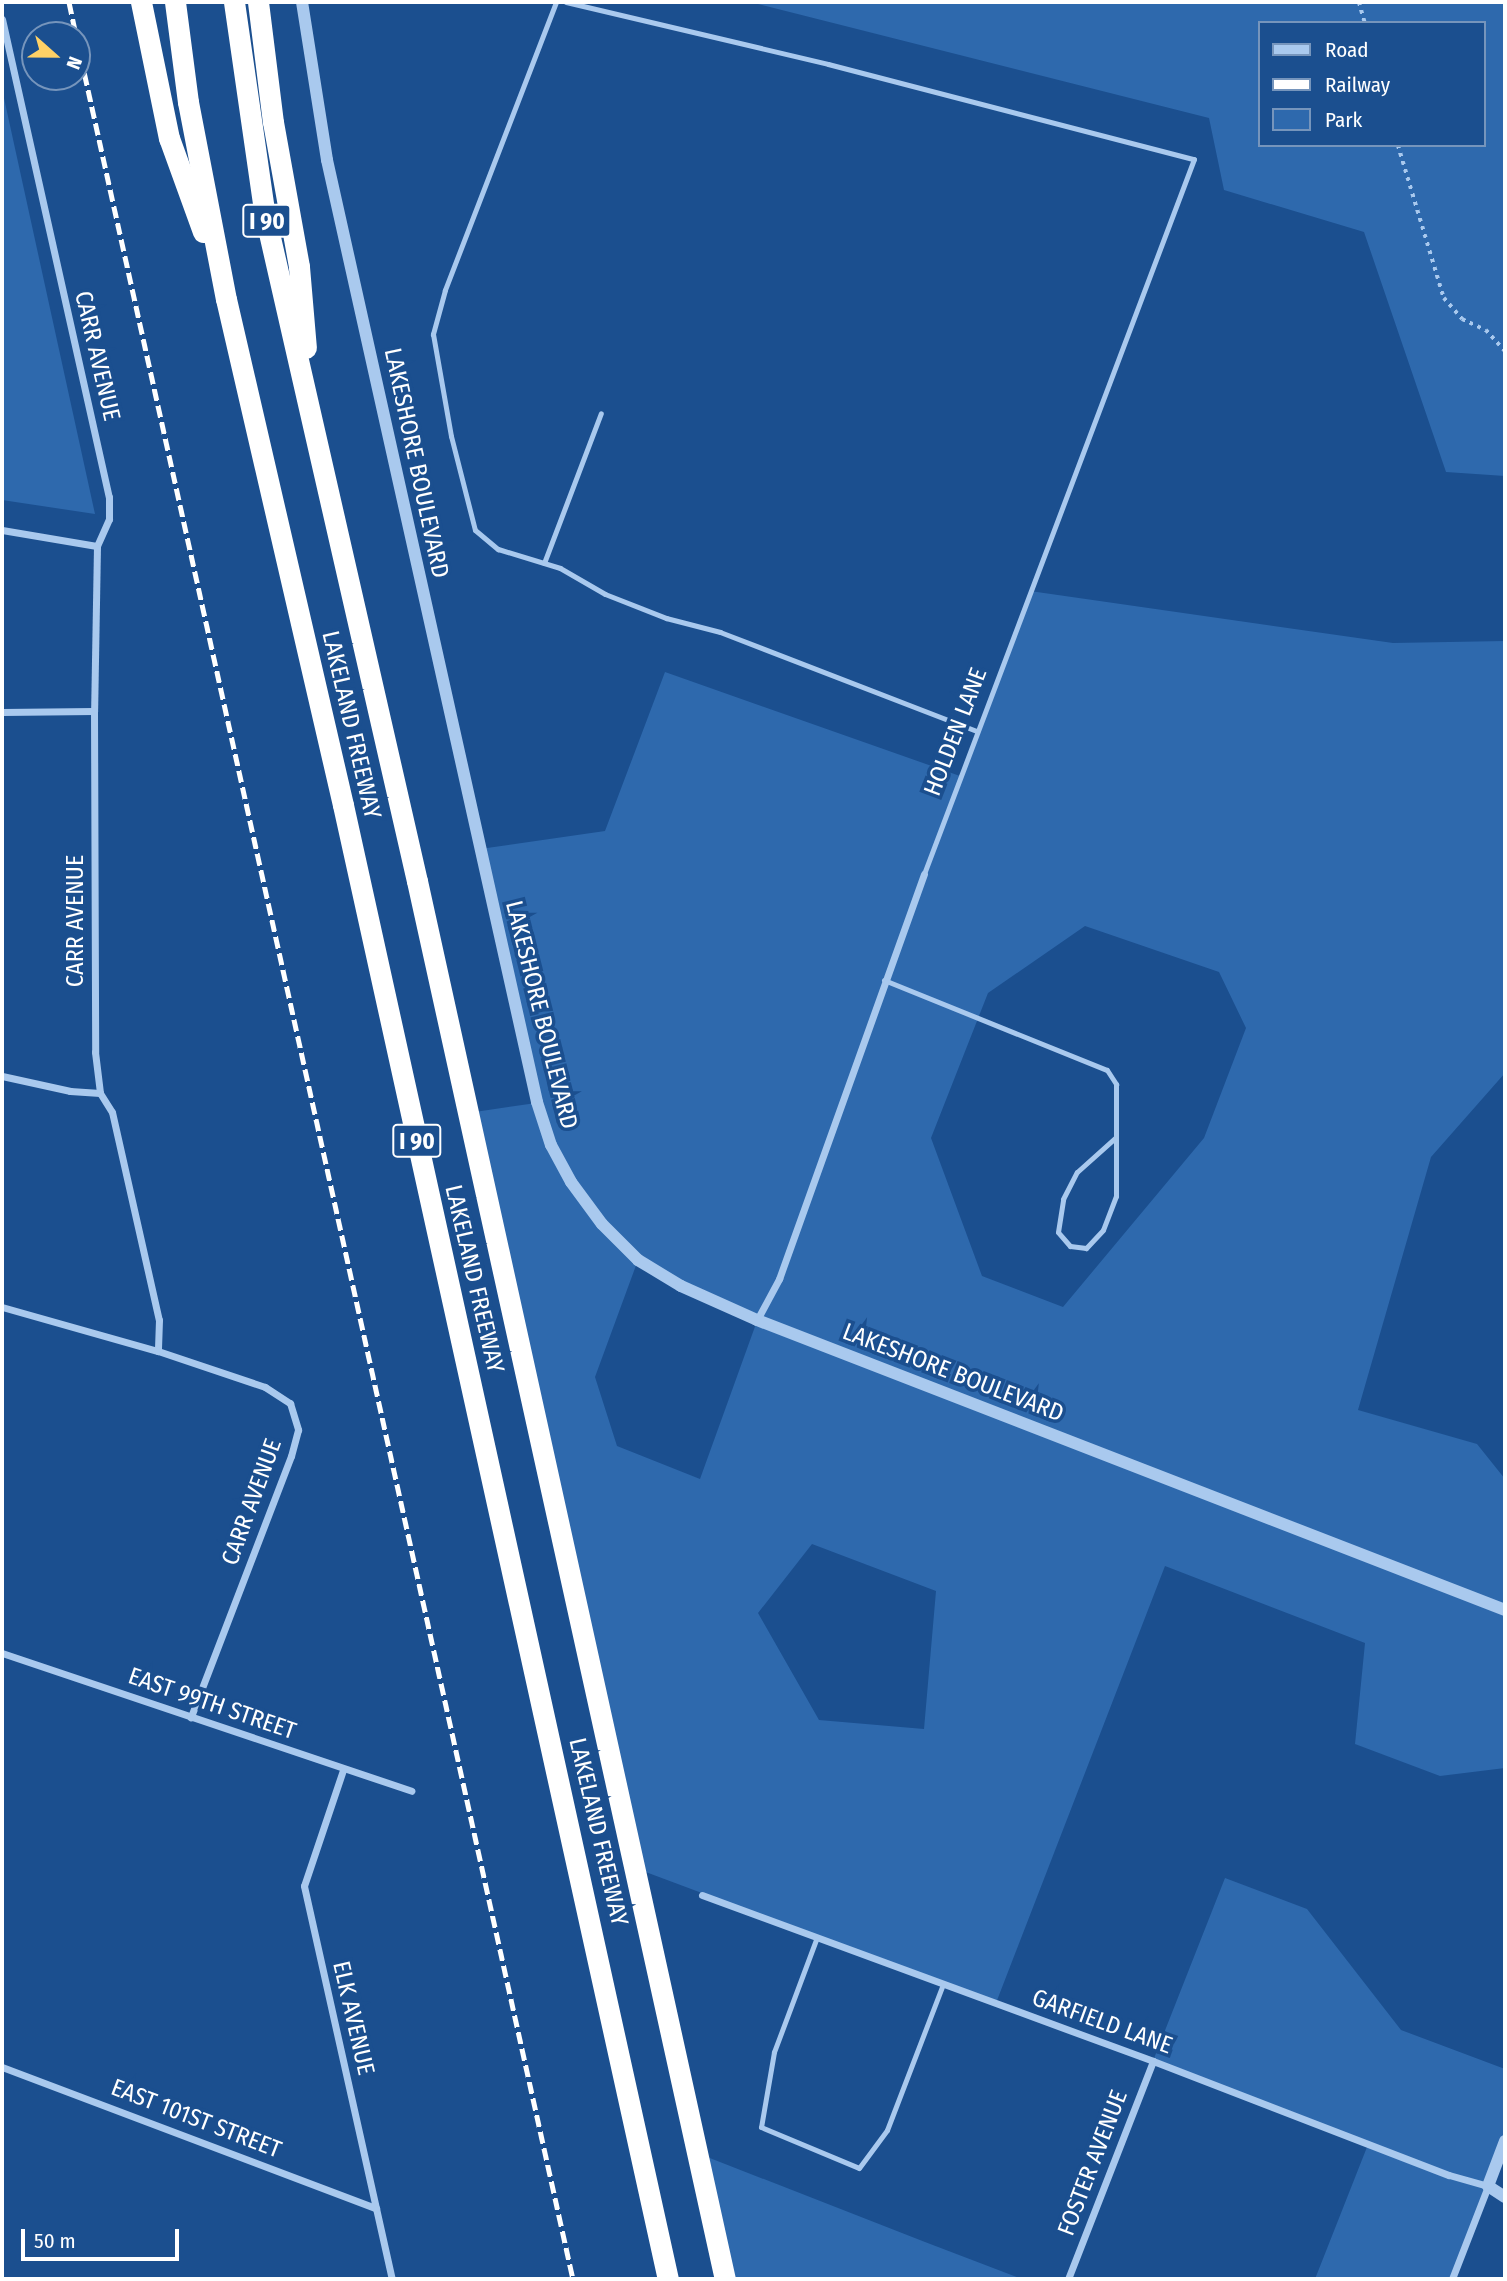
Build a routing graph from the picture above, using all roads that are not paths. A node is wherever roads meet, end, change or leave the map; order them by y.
1 (141, 2) edge
2 (175, 2) edge
3 (234, 2) edge
4 (258, 2) edge
5 (302, 2) edge
6 (556, 2) edge
7 (566, 2) edge
8 (2, 19) edge
9 (226, 299) junction
10 (601, 413) dead end
11 (315, 437) junction
12 (2, 530) edge
13 (97, 546) junction
14 (544, 563) junction
15 (94, 711) junction
16 (2, 712) edge
17 (977, 731) junction
18 (923, 874) joint
19 (884, 980) junction
20 (2, 1076) edge
21 (100, 1093) junction
22 (1116, 1138) junction
23 (2, 1307) edge
24 (757, 1320) junction
25 (158, 1351) junction
26 (1505, 1610) edge
27 (2, 1653) edge
28 (191, 1717) junction
29 (343, 1770) junction
30 (411, 1791) dead end
31 (702, 1895) dead end
32 (817, 1937) junction
33 (943, 1984) junction
34 (1153, 2061) junction
35 (2, 2067) edge
36 (1505, 2141) edge
37 (1488, 2186) junction
38 (1505, 2197) edge
39 (376, 2208) junction
40 (392, 2279) edge
41 (668, 2279) edge
42 (724, 2279) edge
43 (1068, 2279) edge
44 (1452, 2279) edge

1 - 9 highway
2 - 9 highway, LAKELAND FREEWAY / I 90
3 - 11 highway, LAKELAND FREEWAY / I 90
4 - 11 highway
5 - 24 street, LAKESHORE BOULEVARD
6 - 14 lane
7 - 17 lane, HOLDEN LANE
8 - 13 street, CARR AVENUE
9 - 41 highway, LAKELAND FREEWAY / I 90
10 - 14 lane
11 - 42 highway, LAKELAND FREEWAY / I 90
12 - 13 street
13 - 15 street, CARR AVENUE
14 - 17 lane
15 - 16 street
15 - 21 street, CARR AVENUE
17 - 18 lane, HOLDEN LANE
18 - 19 street, HOLDEN LANE
19 - 22 lane
19 - 24 street, HOLDEN LANE
20 - 21 street
21 - 25 street, CARR AVENUE
22 - 22 lane
23 - 25 street
24 - 26 street, LAKESHORE BOULEVARD
25 - 28 street, CARR AVENUE
27 - 28 street, EAST 99TH STREET
28 - 29 street, EAST 99TH STREET
29 - 30 street, EAST 99TH STREET
29 - 39 street, ELK AVENUE
31 - 32 street, GARFIELD LANE
32 - 33 street, GARFIELD LANE
32 - 33 lane
33 - 34 street, GARFIELD LANE
34 - 37 street, GARFIELD LANE
34 - 43 street, FOSTER AVENUE
35 - 39 street, EAST 101ST STREET
36 - 37 street
37 - 38 street
37 - 44 street
39 - 40 street, ELK AVENUE

